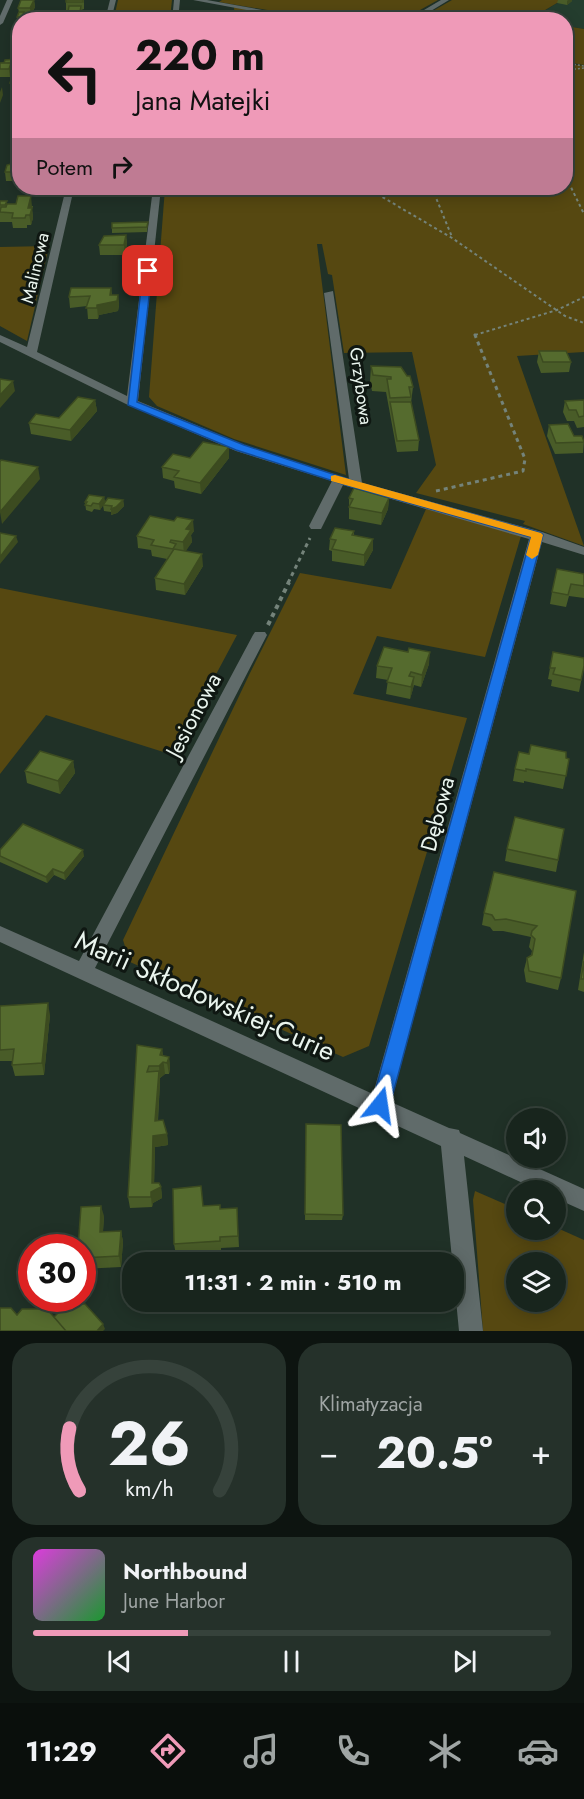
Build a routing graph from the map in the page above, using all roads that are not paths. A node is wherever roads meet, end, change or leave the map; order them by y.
1 (10, 0) edge
2 (196, 0) edge
3 (446, 0) edge
4 (212, 1) edge
5 (272, 12) edge
6 (424, 12) edge
7 (0, 23) edge
8 (68, 195) edge
9 (156, 195) edge
10 (329, 292) dead end
11 (0, 338) edge
12 (31, 355) junction
13 (132, 403) junction
14 (339, 480) junction
15 (356, 485) junction
16 (316, 526) road end
17 (537, 535) junction
18 (584, 551) edge
19 (260, 635) road end
20 (0, 934) edge
21 (84, 970) junction
22 (380, 1105) junction
23 (451, 1137) junction
24 (584, 1200) edge
25 (471, 1331) edge

1 - 7 street
2 - 4 street
3 - 6 street
4 - 5 street
8 - 12 street, Malinowa
9 - 13 street
10 - 15 street, Grzybowa
11 - 12 street
12 - 13 street
13 - 14 street
14 - 15 street
14 - 16 street
15 - 17 street
17 - 18 street
17 - 22 street, Dębowa
19 - 21 street, Jesionowa
20 - 21 street, Marii Skłodowskiej-Curie
21 - 22 street, Marii Skłodowskiej-Curie
22 - 23 street, Marii Skłodowskiej-Curie
23 - 24 street, Marii Skłodowskiej-Curie
23 - 25 street

